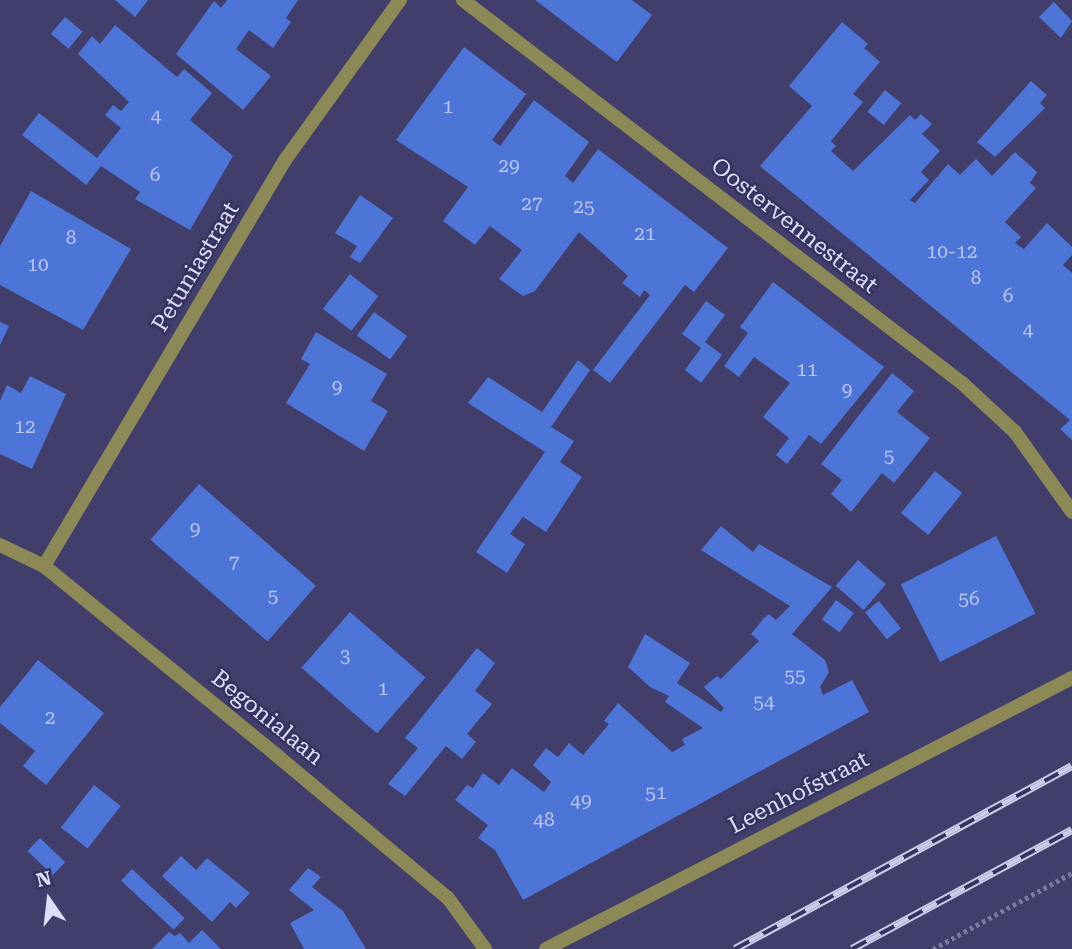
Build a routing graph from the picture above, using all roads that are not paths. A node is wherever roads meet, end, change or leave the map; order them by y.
1 (400, 0) edge
2 (463, 0) edge
3 (1072, 512) edge
4 (0, 545) edge
5 (44, 566) junction
6 (1072, 678) edge
7 (485, 949) edge
8 (546, 949) edge

1 - 5 street, Petuniastraat
2 - 3 street, Oostervennestraat
4 - 5 street, Begonialaan
5 - 7 street, Begonialaan
6 - 8 street, Leenhofstraat

